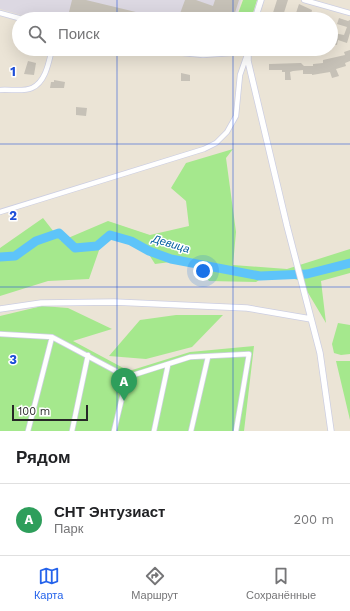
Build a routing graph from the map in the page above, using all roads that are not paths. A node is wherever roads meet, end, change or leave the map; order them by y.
1 (261, 0) edge
2 (304, 0) edge
3 (257, 12) edge
4 (0, 13) edge
5 (350, 13) edge
6 (12, 16) edge
7 (50, 56) edge
8 (246, 56) edge
9 (249, 56) edge
10 (0, 90) edge
11 (0, 212) edge
12 (0, 309) edge
13 (311, 319) junction
14 (0, 334) edge
15 (52, 337) junction
16 (88, 356) junction
17 (208, 357) junction
18 (168, 365) junction
19 (127, 377) junction
20 (28, 431) edge
21 (72, 431) edge
22 (114, 431) edge
23 (154, 431) edge
24 (191, 431) edge
25 (236, 431) edge
26 (332, 431) edge

1 - 3 street
2 - 5 street
4 - 6 street
7 - 10 street
8 - 11 street
9 - 13 street
12 - 13 street
13 - 26 street
14 - 15 street
15 - 16 street
15 - 20 street
16 - 19 street
16 - 21 street
17 - 18 street
17 - 24 street
17 - 25 street
18 - 19 street
18 - 23 street
19 - 22 street

